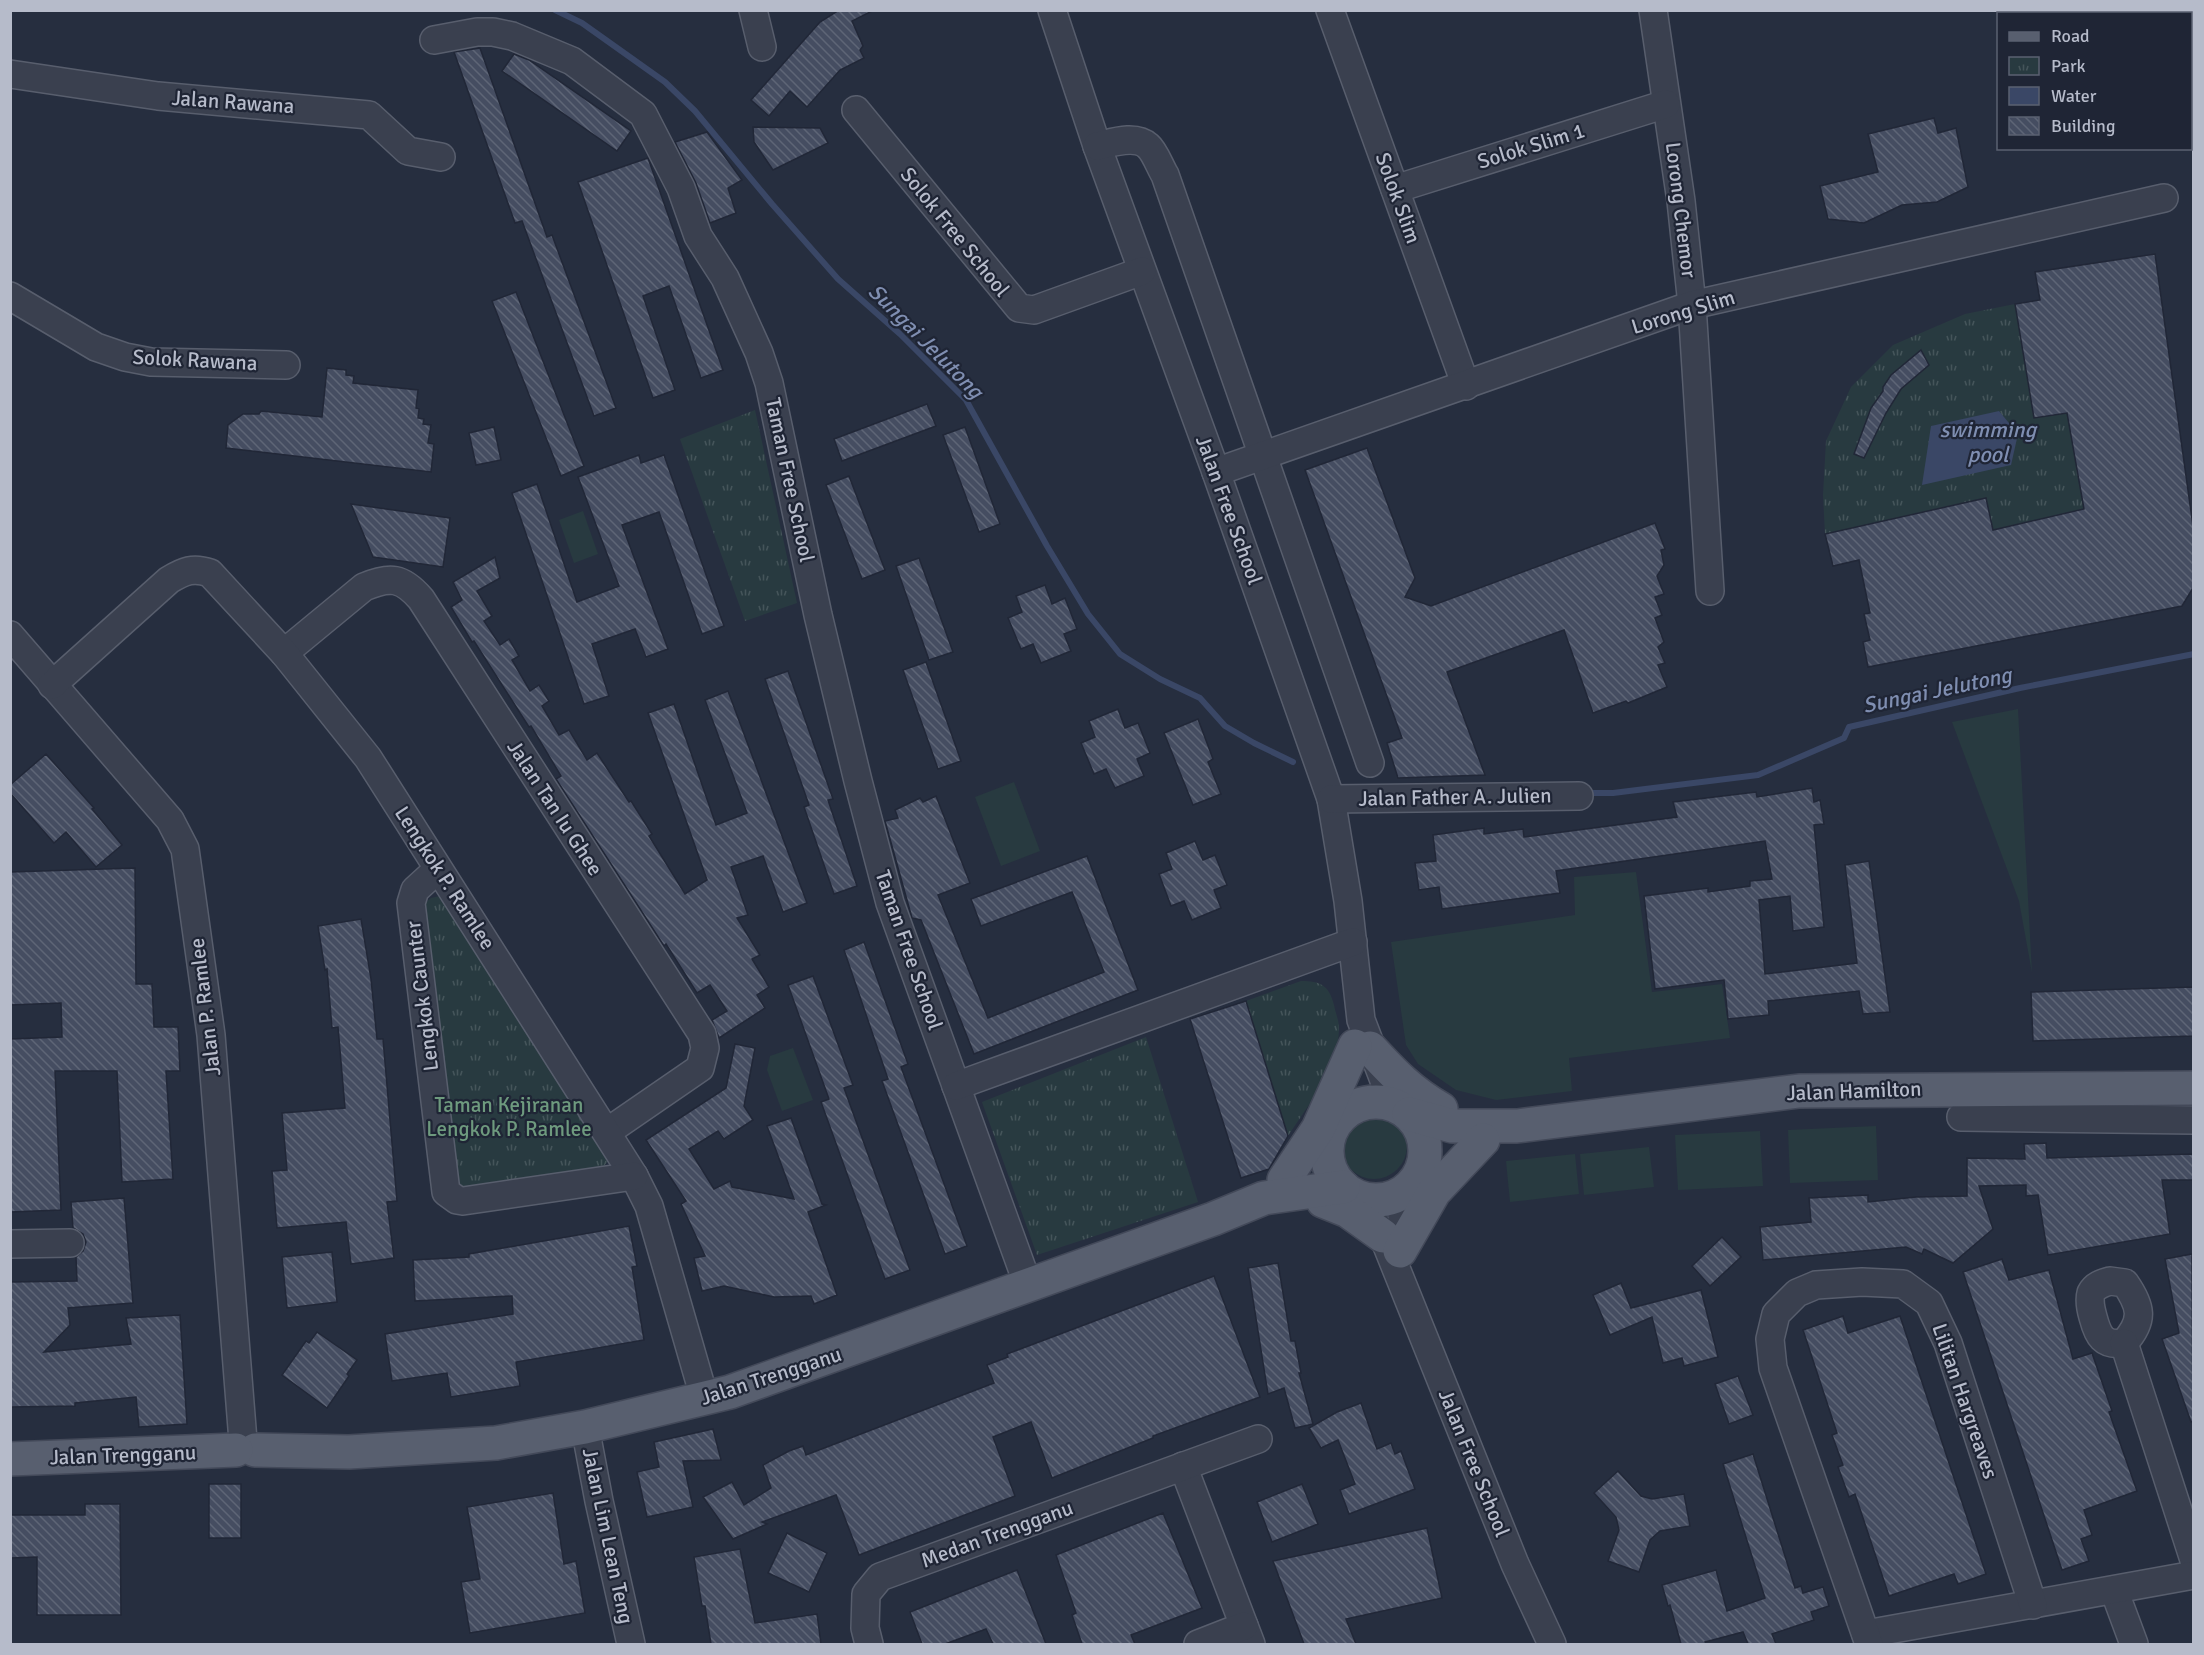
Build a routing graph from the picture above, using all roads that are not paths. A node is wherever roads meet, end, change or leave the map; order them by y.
1 (753, 10) edge
2 (1052, 10) edge
3 (1330, 10) edge
4 (1657, 11) edge
5 (434, 40) dead end
6 (762, 47) dead end
7 (10, 75) edge
8 (1666, 104) junction
9 (856, 110) dead end
10 (1097, 146) junction
11 (441, 157) dead end
12 (1395, 189) junction
13 (2164, 198) dead end
14 (1142, 271) junction
15 (10, 296) edge
16 (1692, 305) junction
17 (286, 365) dead end
18 (1467, 386) junction
19 (1264, 455) junction
20 (1216, 472) junction
21 (1710, 591) dead end
22 (10, 635) edge
23 (284, 653) junction
24 (52, 685) junction
25 (1370, 762) dead end
26 (1579, 796) dead end
27 (1380, 797) junction
28 (1331, 799) junction
29 (1344, 867) junction
30 (438, 869) junction
31 (1353, 942) junction
32 (1362, 1038) junction
33 (956, 1086) junction
34 (2193, 1088) edge
35 (1401, 1109) junction
36 (1342, 1116) junction
37 (1961, 1117) dead end
38 (2193, 1120) edge
39 (1496, 1131) junction
40 (607, 1132) junction
41 (1327, 1145) junction
42 (634, 1176) junction
43 (1413, 1181) junction
44 (1284, 1191) junction
45 (1351, 1192) junction
46 (1009, 1231) junction
47 (70, 1243) dead end
48 (10, 1244) edge
49 (1395, 1255) junction
50 (1068, 1271) junction
51 (1028, 1285) junction
52 (2124, 1343) dead end
53 (705, 1400) junction
54 (585, 1427) junction
55 (1258, 1439) dead end
56 (245, 1447) junction
57 (10, 1459) edge
58 (1183, 1466) junction
59 (2193, 1560) edge
60 (2193, 1575) edge
61 (2114, 1590) junction
62 (2033, 1605) junction
63 (1248, 1635) edge
64 (1868, 1639) edge
65 (631, 1644) edge
66 (869, 1644) edge
67 (1198, 1644) edge
68 (1552, 1644) edge
69 (2134, 1644) edge

1 - 6 street
2 - 10 street, Jalan Free School
3 - 12 street, Solok Slim
4 - 8 street, Lorong Chemor
5 - 33 street, Taman Free School
7 - 11 street, Jalan Rawana
8 - 12 street, Solok Slim 1
8 - 16 street, Lorong Chemor
9 - 14 street, Solok Free School
10 - 14 street, Jalan Free School
10 - 19 street
12 - 18 street, Solok Slim
13 - 16 street, Lorong Slim
14 - 20 street, Jalan Free School
15 - 17 street, Solok Rawana
16 - 18 street, Lorong Slim
16 - 21 street, Lorong Chemor
18 - 19 street, Lorong Slim
19 - 20 street, Lorong Slim
19 - 25 street
20 - 28 street, Jalan Free School
22 - 24 street, Jalan P. Ramlee
23 - 24 street, Lengkok P. Ramlee
23 - 30 street, Lengkok P. Ramlee
23 - 40 street, Jalan Tan Iu Ghee
24 - 56 street, Jalan P. Ramlee
26 - 27 street, Jalan Father A. Julien
27 - 28 street, Jalan Father A. Julien
27 - 29 street
28 - 29 street, Jalan Free School
29 - 31 street, Jalan Free School
30 - 40 street, Lengkok P. Ramlee
30 - 42 street, Lengkok Caunter
31 - 32 street, Jalan Free School
31 - 33 street
32 - 35 street, Jalan Free School
32 - 36 street, Jalan Free School
32 - 39 main road
32 - 44 main road
33 - 46 street, Taman Free School
34 - 39 main road, Jalan Hamilton
35 - 36 main road
35 - 39 main road, Jalan Hamilton
35 - 43 main road
36 - 41 main road
37 - 38 street
39 - 43 main road, Jalan Hamilton
39 - 49 main road
40 - 42 street, Lengkok P. Ramlee
41 - 44 main road, Jalan Trengganu
41 - 45 main road
42 - 53 street, Lengkok P. Ramlee
43 - 45 main road
43 - 49 street, Jalan Free School
44 - 45 main road, Jalan Trengganu
44 - 49 main road
44 - 50 main road, Jalan Trengganu
45 - 49 street, Jalan Free School
46 - 50 street
46 - 51 street, Taman Free School
47 - 48 street
49 - 68 street, Jalan Free School
50 - 51 main road, Jalan Trengganu
51 - 53 main road, Jalan Trengganu
52 - 59 street
53 - 54 main road, Jalan Trengganu
54 - 56 main road, Jalan Trengganu
54 - 65 street, Jalan Lim Lean Teng
55 - 58 street, Medan Trengganu
56 - 57 main road, Jalan Trengganu
58 - 63 street
58 - 66 street, Medan Trengganu
60 - 61 street, Lilitan Hargreaves
61 - 62 street, Lilitan Hargreaves
61 - 69 street
62 - 64 street, Lilitan Hargreaves
62 - 64 street, Lilitan Hargreaves
63 - 67 street

